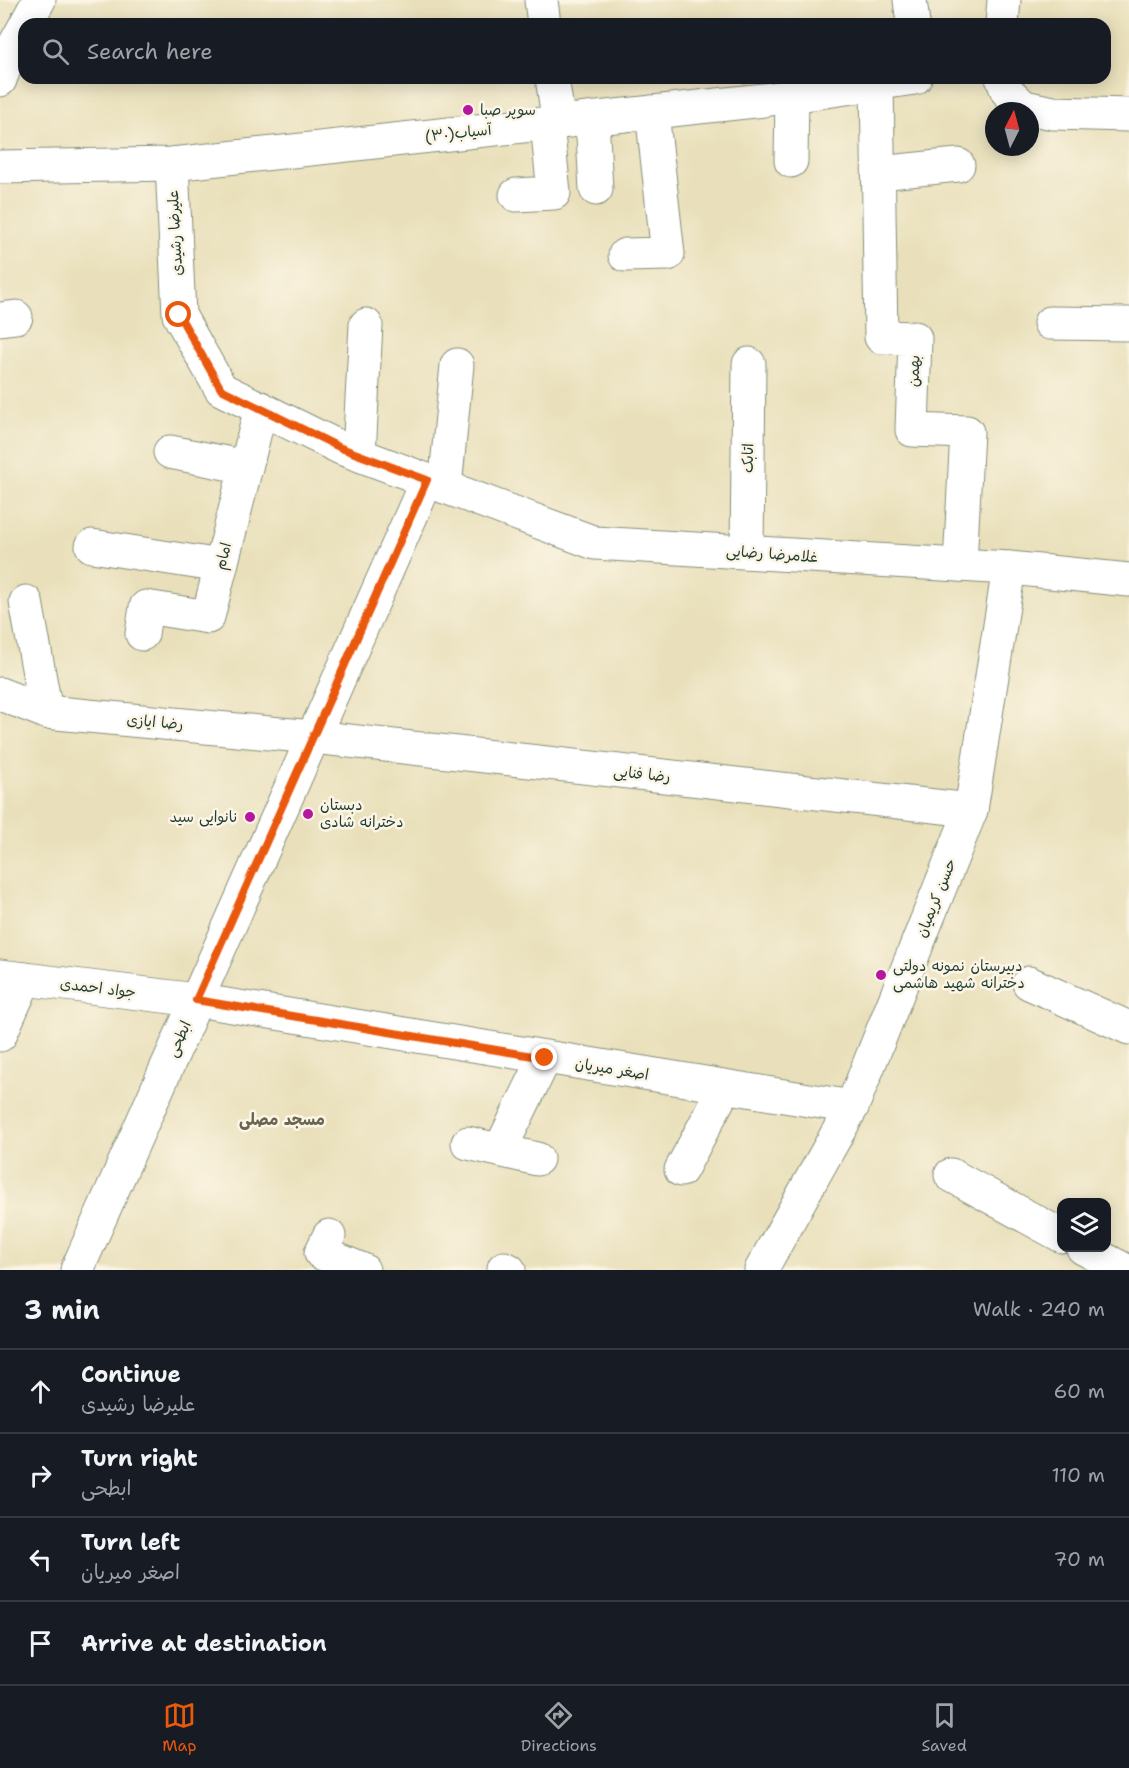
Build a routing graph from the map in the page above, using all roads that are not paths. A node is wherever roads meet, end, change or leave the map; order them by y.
1 (39, 0) edge
2 (541, 0) edge
3 (910, 0) edge
4 (1004, 0) edge
5 (29, 18) edge
6 (543, 18) edge
7 (912, 18) edge
8 (1002, 18) edge
9 (18, 39) edge
10 (1, 76) edge
11 (552, 84) edge
12 (877, 84) joint
13 (1004, 84) edge
14 (792, 96) junction
15 (652, 112) junction
16 (1129, 115) edge
17 (592, 119) junction
18 (553, 123) junction
19 (791, 161) dead end
20 (172, 164) junction
21 (958, 165) dead end
22 (0, 167) edge
23 (879, 173) junction
24 (596, 189) dead end
25 (516, 195) dead end
26 (625, 255) dead end
27 (1050, 323) dead end
28 (1129, 324) edge
29 (366, 325) dead end
30 (748, 364) dead end
31 (457, 365) dead end
32 (261, 408) junction
33 (170, 452) dead end
34 (359, 454) junction
35 (246, 467) junction
36 (436, 483) junction
37 (93, 546) dead end
38 (747, 552) junction
39 (221, 566) junction
40 (960, 566) junction
41 (1009, 568) junction
42 (1129, 580) edge
43 (26, 602) dead end
44 (142, 634) dead end
45 (0, 694) edge
46 (46, 712) junction
47 (313, 737) junction
48 (971, 810) junction
49 (13, 977) edge
50 (1029, 983) dead end
51 (196, 1000) junction
52 (1129, 1028) edge
53 (0, 1035) edge
54 (545, 1058) junction
55 (724, 1087) junction
56 (852, 1107) junction
57 (468, 1143) dead end
58 (500, 1150) junction
59 (537, 1159) dead end
60 (681, 1170) dead end
61 (951, 1175) dead end
62 (1057, 1233) edge
63 (329, 1236) dead end
64 (1091, 1252) edge
65 (77, 1270) edge
66 (363, 1270) edge
67 (761, 1270) edge
68 (1125, 1270) edge

1 - 5 street
2 - 6 street
3 - 7 street
4 - 8 street
9 - 10 street
11 - 18 street
12 - 14 street, آسیاب(۳۰)
12 - 23 street, بهمن
13 - 16 street
14 - 15 street, آسیاب(۳۰)
14 - 19 street
15 - 17 street, آسیاب(۳۰)
15 - 26 street
17 - 18 street, آسیاب(۳۰)
17 - 24 street
18 - 20 street, آسیاب(۳۰)
18 - 25 street
20 - 22 street, آسیاب(۳۰)
20 - 32 street, علیرضا رشیدی
21 - 23 street
23 - 40 street, بهمن
27 - 28 street
29 - 34 street
30 - 38 street, اتابک
31 - 36 street, ابطحی
32 - 34 street, علیرضا رشیدی
32 - 35 street, امام
33 - 35 street
34 - 36 street, علیرضا رشیدی
35 - 39 street, امام
36 - 38 street, غلامرضا رضایی
36 - 47 street, ابطحی
37 - 39 street
38 - 40 street, غلامرضا رضایی
39 - 44 street, امام
40 - 41 street, غلامرضا رضایی
41 - 42 street, غلامرضا رضایی
41 - 48 street, حسن کریمیان
43 - 46 street
45 - 46 street, رضا ایازی
46 - 47 street, رضا ایازی
47 - 48 street, رضا فنایی
47 - 51 street, ابطحی
48 - 56 street, حسن کریمیان
49 - 51 street, جواد احمدی
49 - 53 street
50 - 52 street
51 - 54 street, اصغر میریان
51 - 65 street, ابطحی
54 - 55 street, اصغر میریان
54 - 58 street
55 - 56 street, اصغر میریان
55 - 60 street
56 - 67 street, حسن کریمیان
57 - 58 street
58 - 59 street
61 - 62 street
63 - 66 street
64 - 68 street

